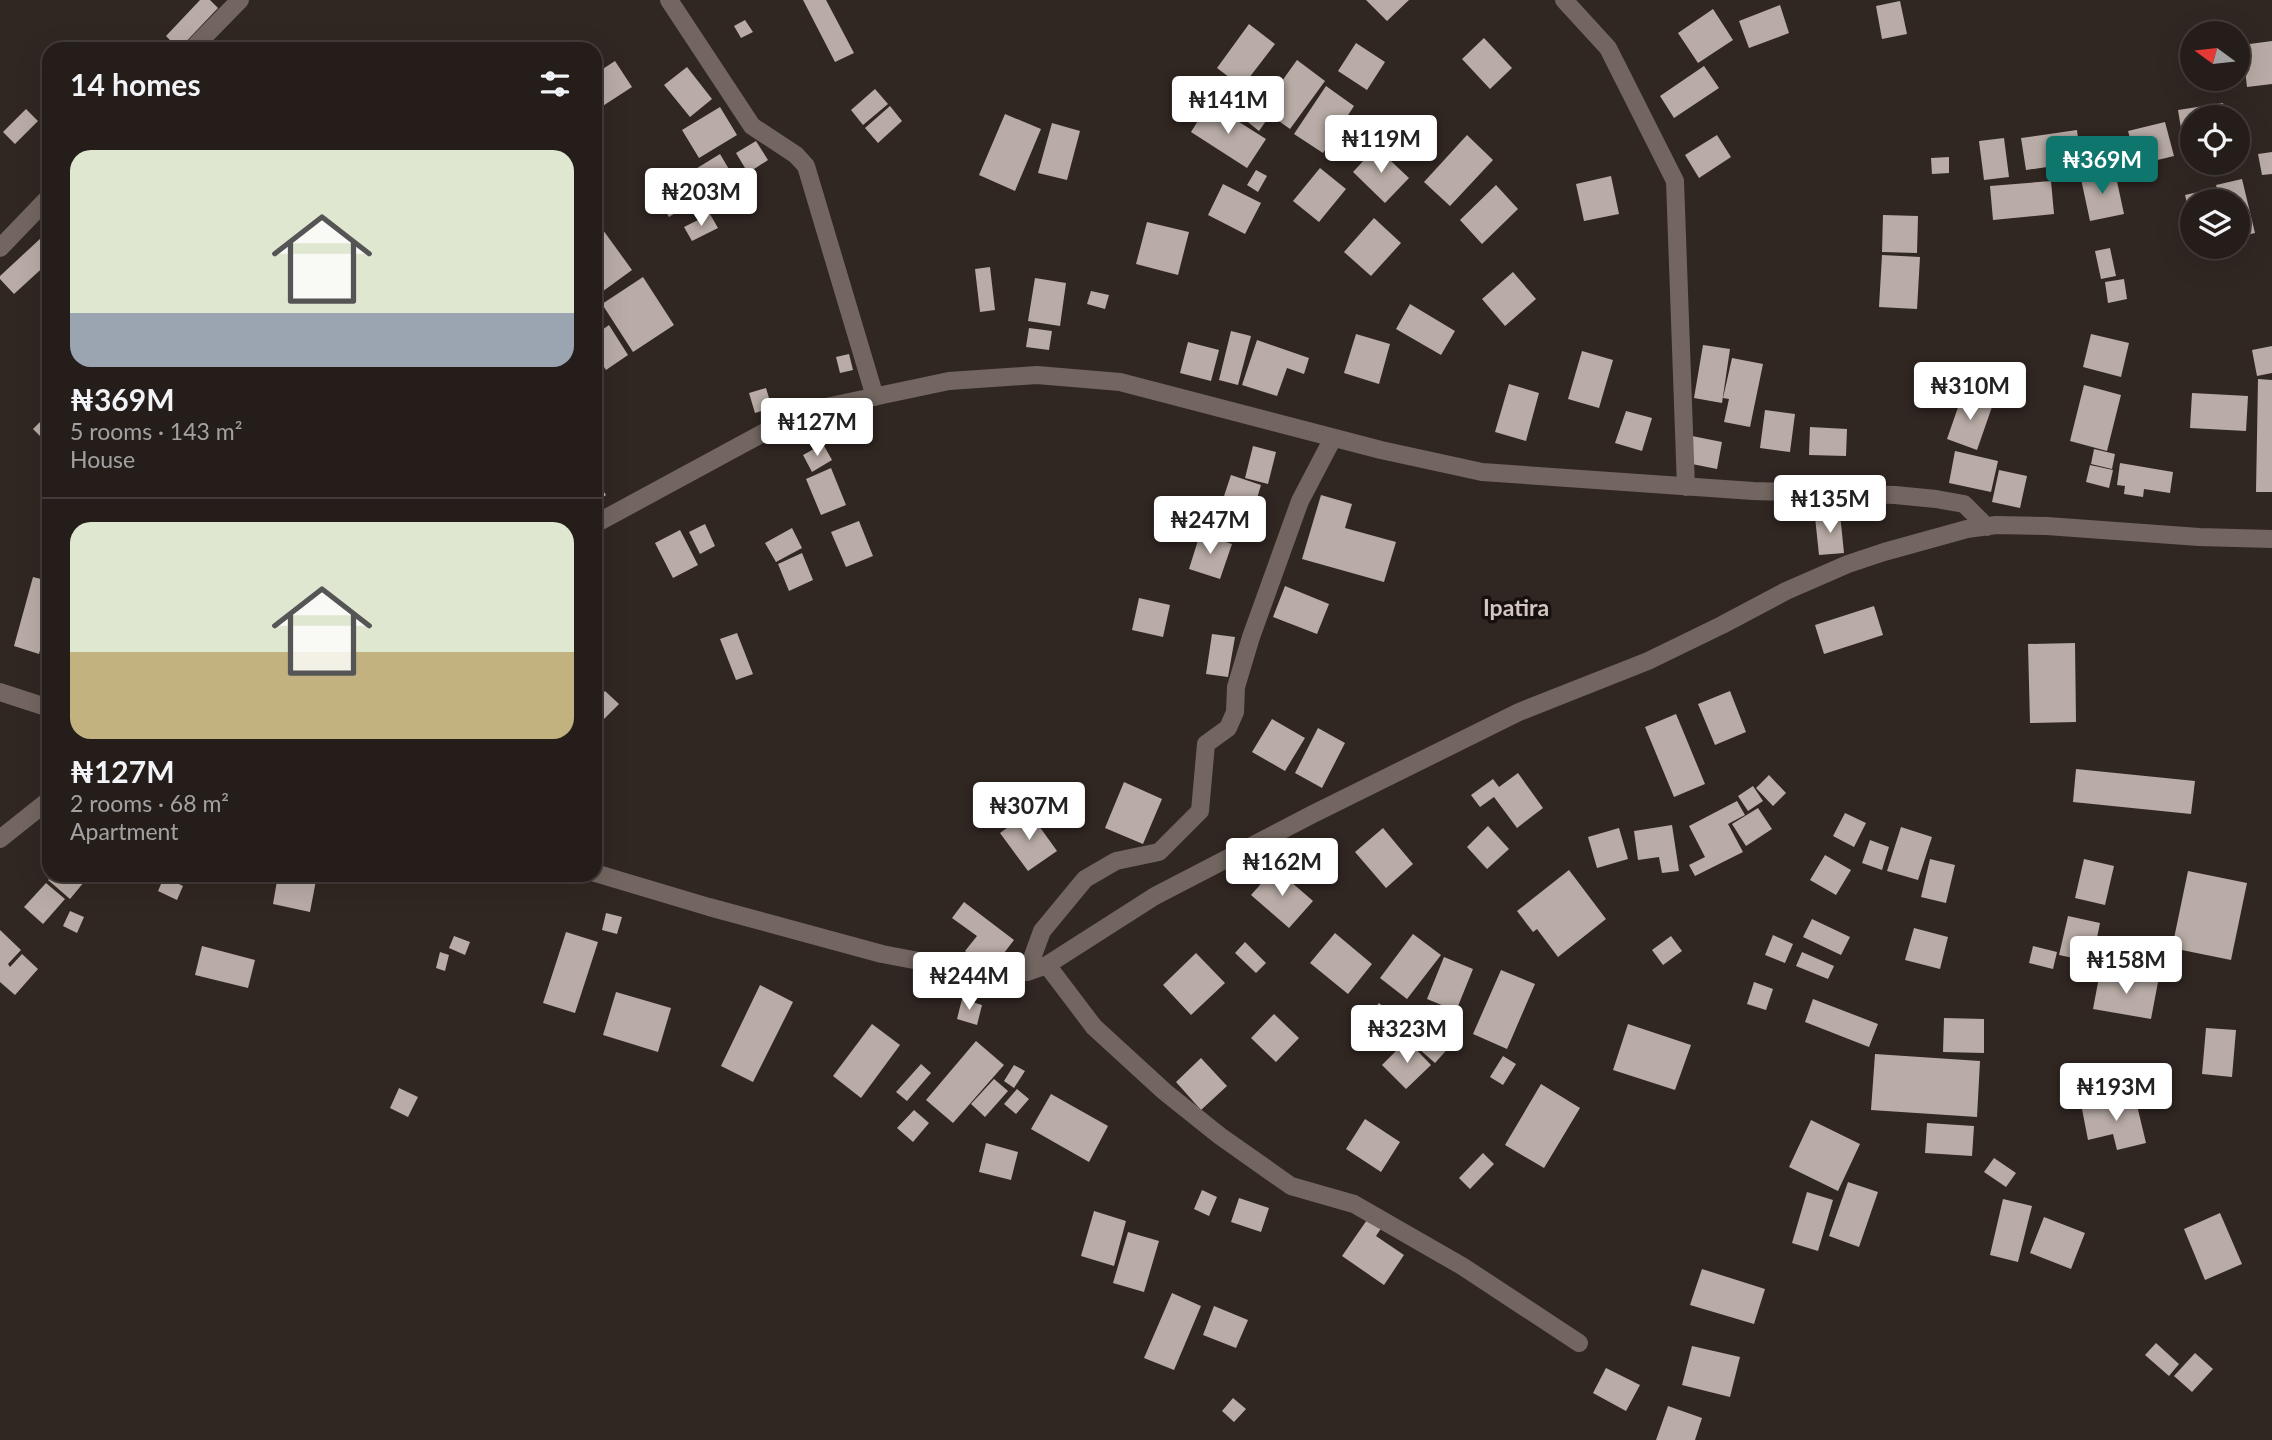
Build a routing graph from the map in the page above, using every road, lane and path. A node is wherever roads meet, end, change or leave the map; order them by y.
1 (240, 0) edge
2 (669, 0) edge
3 (1564, 0) edge
4 (199, 42) edge
5 (42, 204) edge
6 (0, 248) edge
7 (876, 397) junction
8 (1333, 438) junction
9 (1686, 487) junction
10 (1964, 504) junction
11 (602, 519) edge
12 (1987, 527) junction
13 (1967, 529) junction
14 (2272, 539) edge
15 (0, 692) edge
16 (42, 706) edge
17 (42, 806) edge
18 (0, 839) edge
19 (602, 875) edge
20 (1047, 965) junction
21 (1027, 972) junction
22 (1579, 1343) dead end

1 - 4 street
2 - 7 street
3 - 9 street
5 - 6 street
7 - 8 street
7 - 11 street
8 - 9 street
8 - 21 street
9 - 10 street
10 - 12 street
10 - 13 street
12 - 13 street
12 - 14 street
13 - 20 street
15 - 16 street
17 - 18 street
19 - 21 street
20 - 21 street
20 - 22 street

